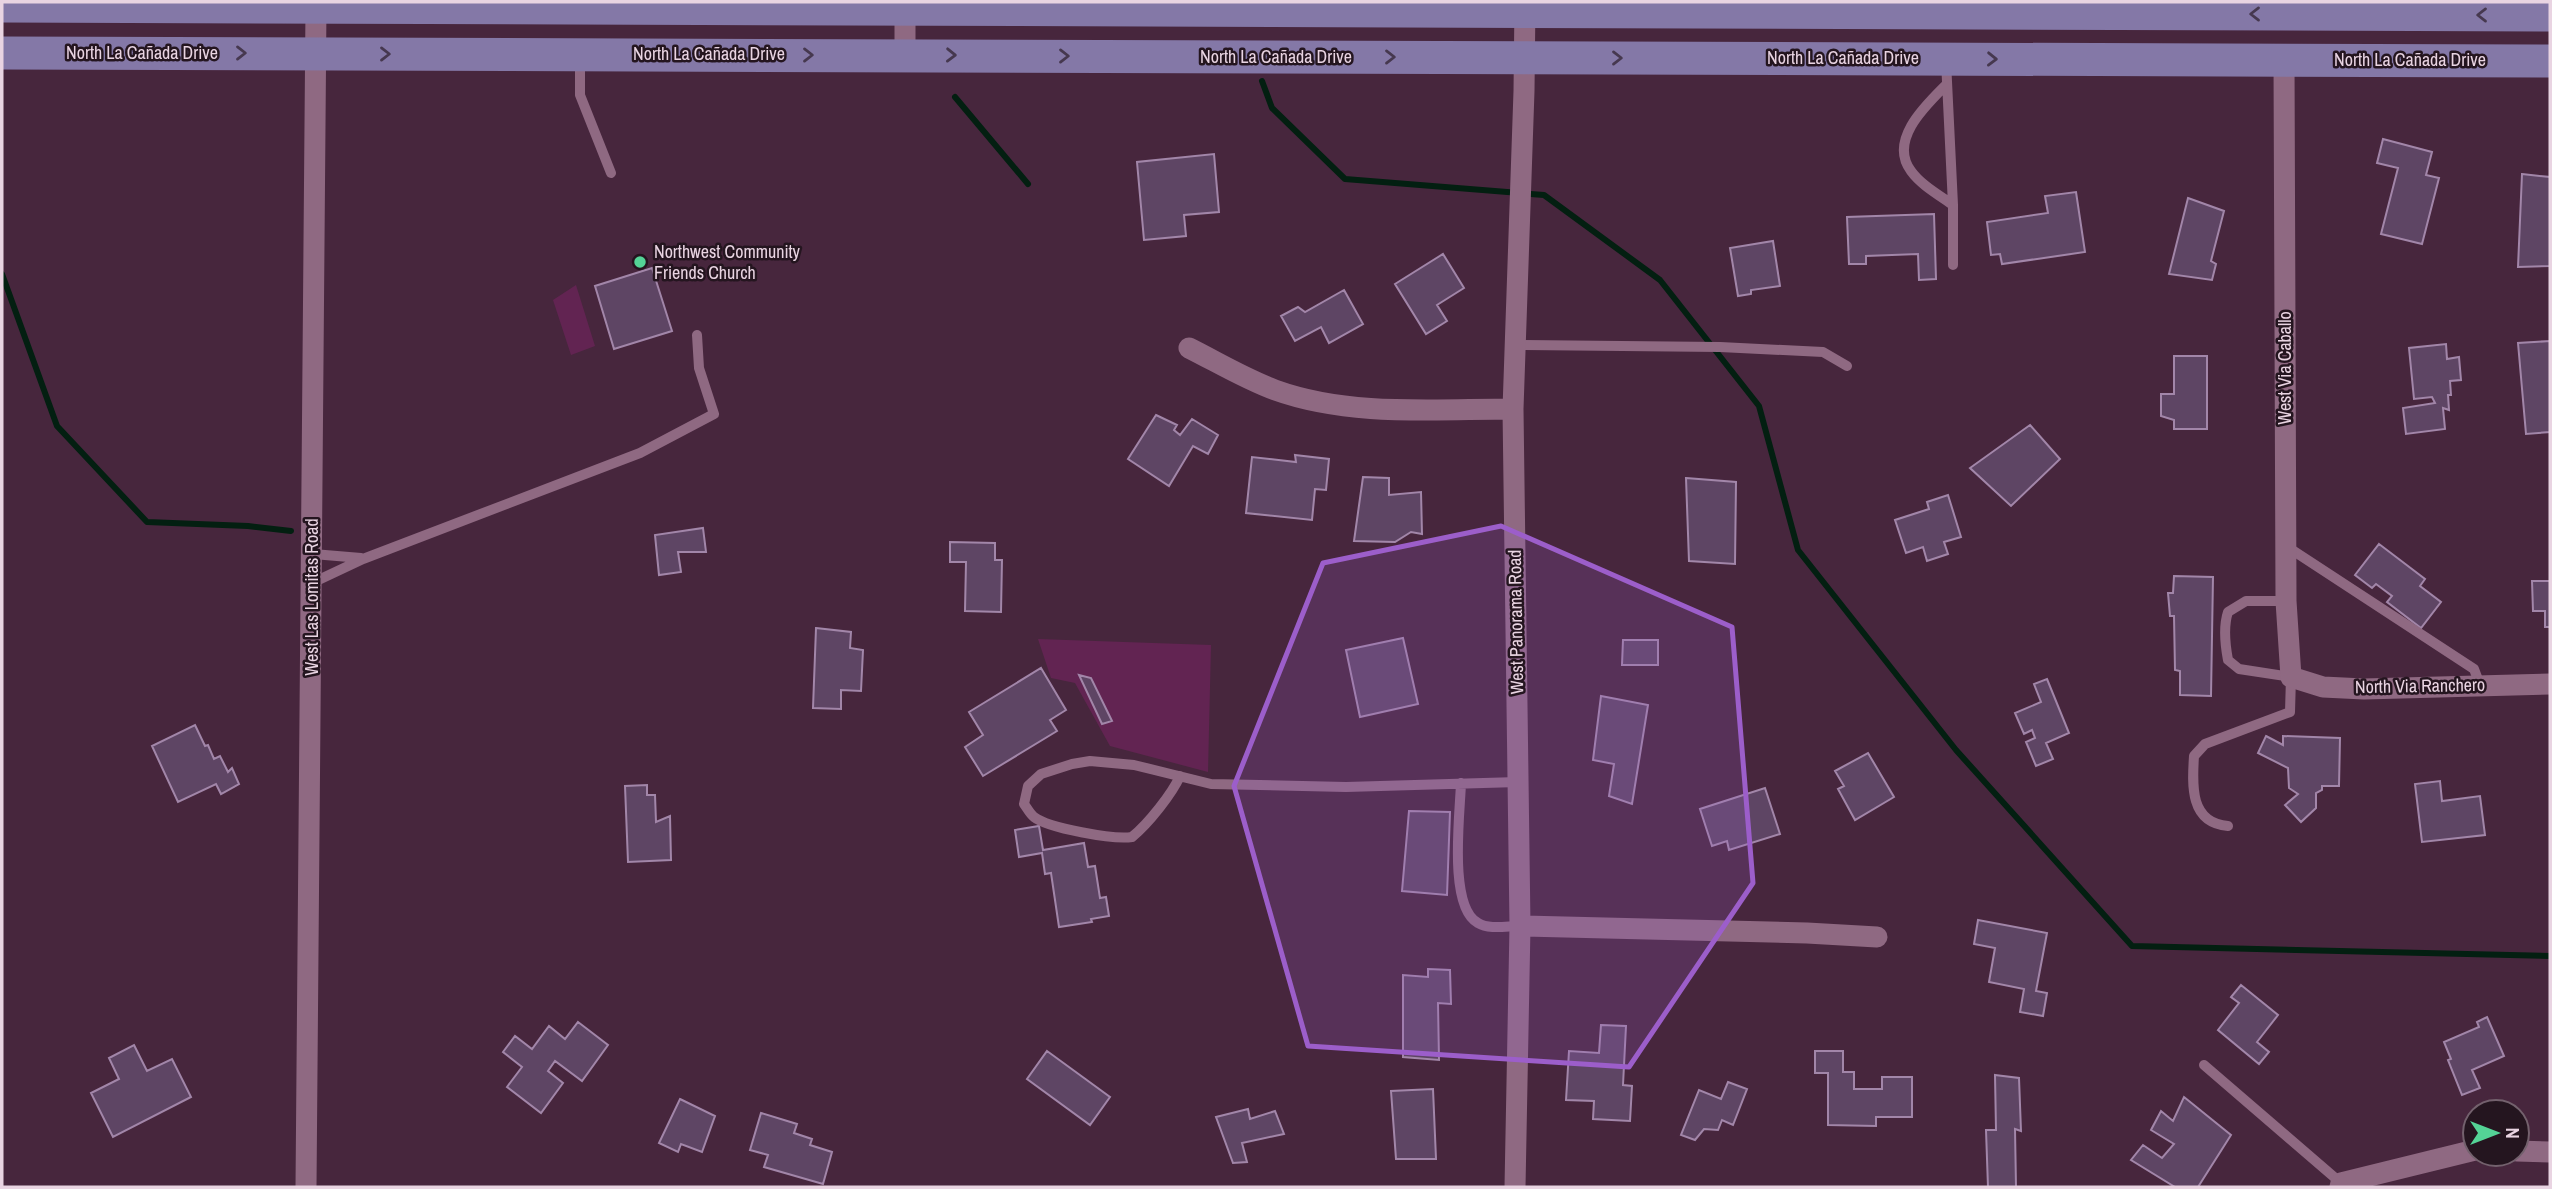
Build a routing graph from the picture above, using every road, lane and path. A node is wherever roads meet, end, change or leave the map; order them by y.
1 (69, 4) edge
2 (578, 4) edge
3 (2, 6) edge
4 (905, 6) edge
5 (316, 7) junction
6 (1525, 7) edge
7 (1903, 7) edge
8 (2192, 8) edge
9 (2550, 15) edge
10 (2, 52) edge
11 (316, 54) junction
12 (580, 54) junction
13 (905, 55) junction
14 (1525, 57) junction
15 (2284, 60) junction
16 (2550, 61) edge
17 (1946, 71) junction
18 (611, 173) dead end
19 (1953, 205) junction
20 (1953, 265) dead end
21 (697, 335) dead end
22 (1516, 345) junction
23 (1189, 348) dead end
24 (1847, 366) dead end
25 (1513, 409) junction
26 (2286, 546) junction
27 (313, 554) junction
28 (363, 559) junction
29 (312, 583) junction
30 (2286, 601) junction
31 (2291, 677) junction
32 (2550, 684) edge
33 (2480, 685) junction
34 (1180, 776) junction
35 (1518, 782) junction
36 (1461, 783) junction
37 (2228, 826) dead end
38 (1520, 926) junction
39 (1877, 937) dead end
40 (2204, 1065) dead end
41 (2531, 1151) edge
42 (2461, 1152) edge
43 (2550, 1152) edge
44 (2341, 1185) edge
45 (306, 1187) edge
46 (1515, 1187) edge

1 - 3 main road
1 - 5 main road
2 - 4 main road
2 - 5 main road
4 - 6 main road
4 - 13 street
5 - 11 street, West Las Lomitas Road
6 - 7 main road
6 - 14 street, West Panorama Road
7 - 8 main road
9 -> 8 main road
10 -> 11 main road, North La Cañada Drive
11 -> 12 main road, North La Cañada Drive
11 - 27 street, West Las Lomitas Road
12 -> 13 main road, North La Cañada Drive
12 - 18 lane
13 -> 14 main road, North La Cañada Drive
14 -> 17 main road, North La Cañada Drive
14 - 22 street, West Panorama Road
15 - 16 main road, North La Cañada Drive
17 -> 15 main road, North La Cañada Drive
15 - 26 street, West Via Caballo
17 - 19 lane
17 - 19 lane
19 - 20 lane
21 - 28 lane
22 - 24 lane
22 - 25 street, West Panorama Road
23 - 25 street
25 - 35 street, West Panorama Road
26 - 30 street, West Via Caballo
26 - 33 lane
27 - 28 lane
27 - 29 street, West Las Lomitas Road
28 - 29 lane
29 - 45 street, West Las Lomitas Road
30 - 31 street, West Via Caballo
30 - 31 lane
31 - 33 street, North Via Ranchero
31 - 37 lane
32 - 33 street, North Via Ranchero
34 - 34 lane
34 - 36 lane
35 - 36 lane
35 - 38 street, West Panorama Road
36 - 38 lane
38 - 39 street
38 - 46 street, West Panorama Road
40 - 44 lane
41 - 43 street
42 - 44 street

